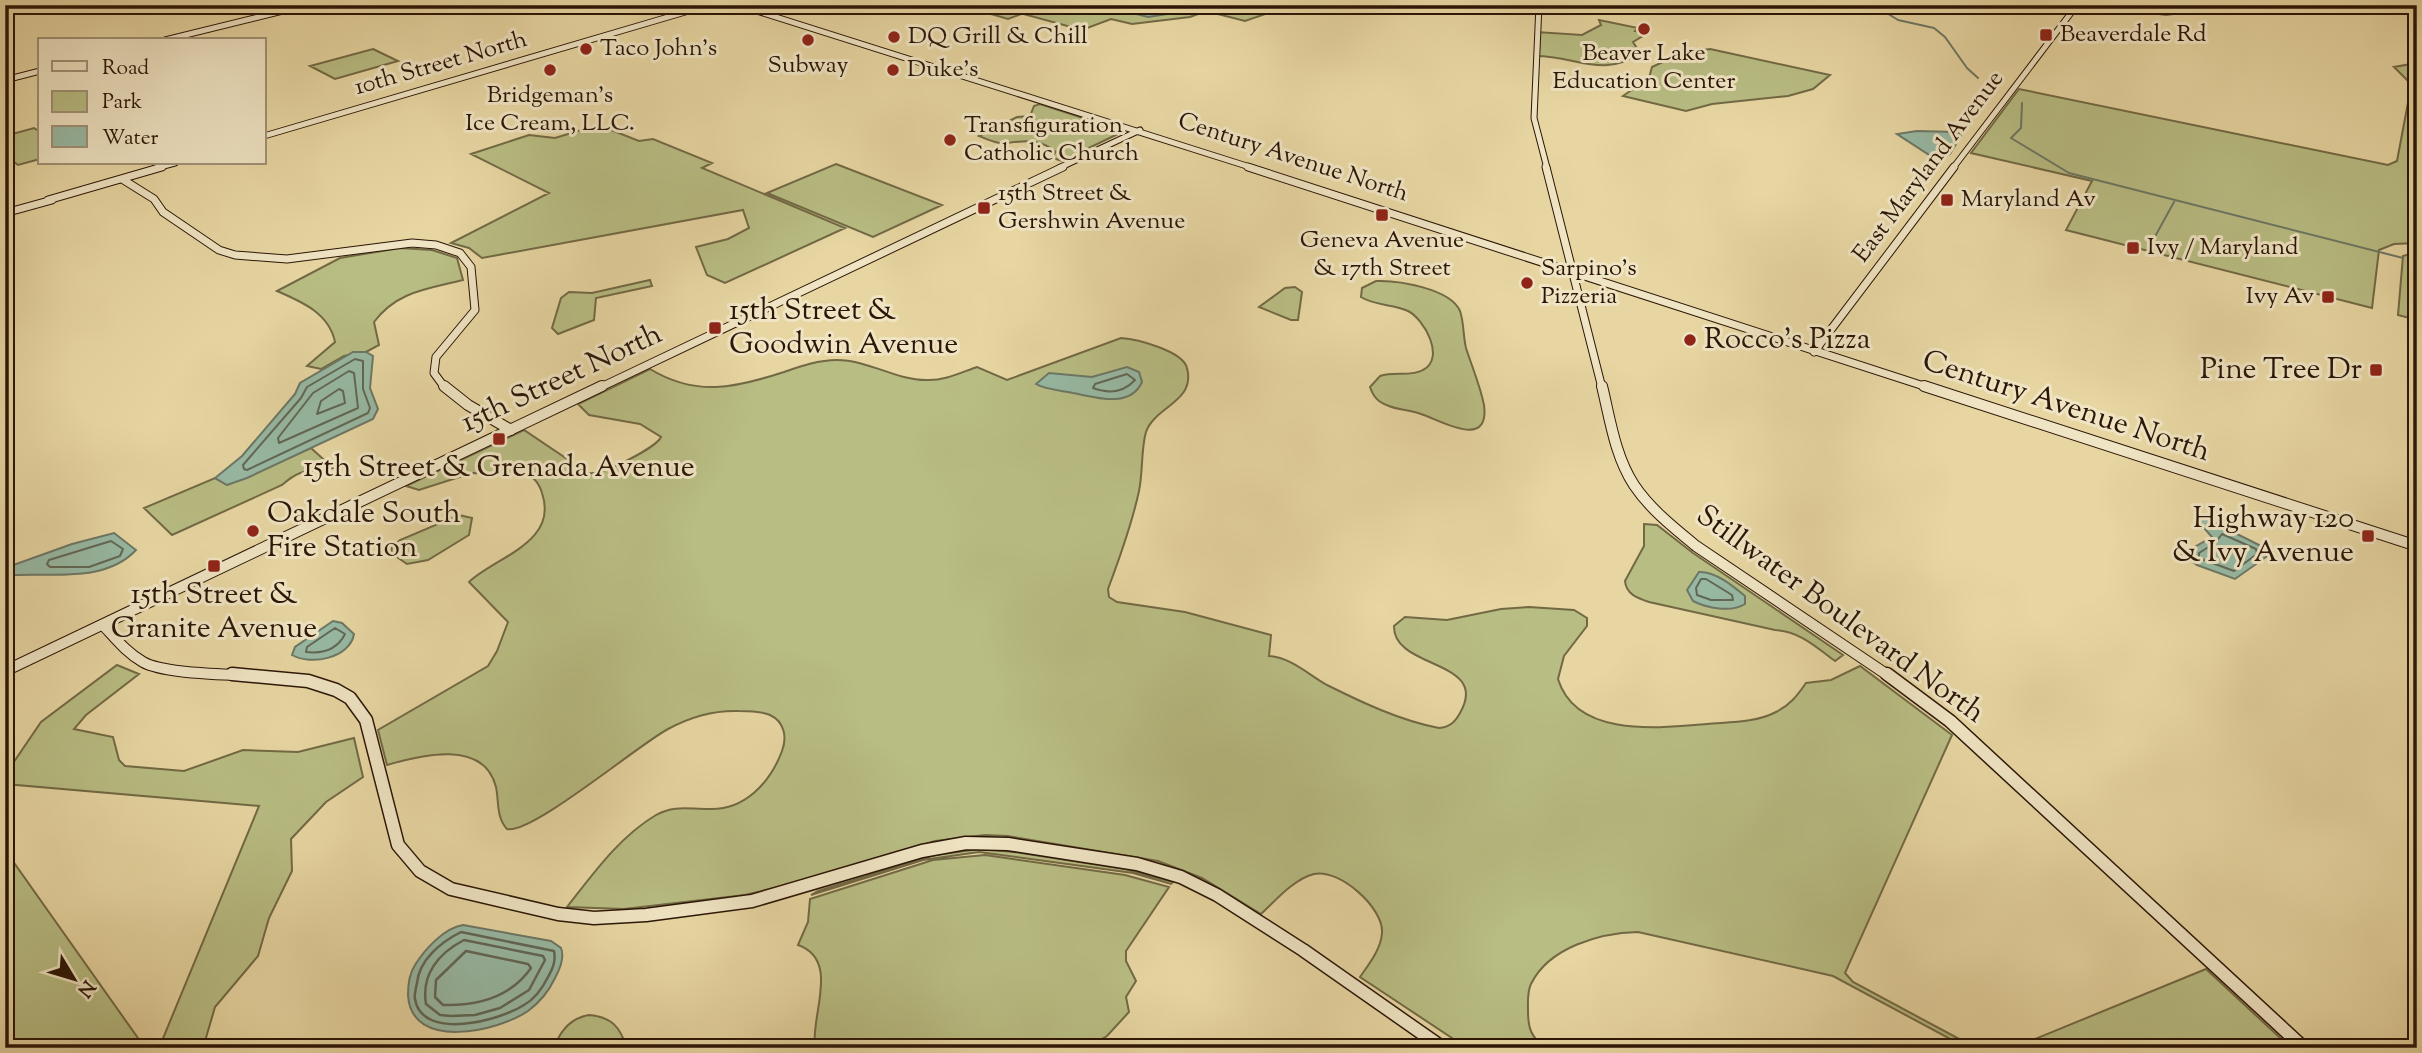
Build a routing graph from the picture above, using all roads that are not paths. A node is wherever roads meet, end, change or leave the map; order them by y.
1 (307, 5) edge
2 (709, 5) edge
3 (738, 5) edge
4 (1539, 5) edge
5 (2059, 5) edge
6 (2086, 5) edge
7 (2273, 5) edge
8 (2076, 6) edge
9 (2108, 11) junction
10 (173, 38) edge
11 (38, 71) edge
12 (5, 79) edge
13 (1140, 130) junction
14 (266, 135) edge
15 (172, 164) edge
16 (122, 179) junction
17 (5, 213) edge
18 (1569, 254) junction
19 (1527, 258) junction
20 (1574, 274) junction
21 (1618, 288) junction
22 (1585, 291) junction
23 (1814, 352) junction
24 (511, 430) junction
25 (2417, 546) edge
26 (103, 625) junction
27 (5, 671) edge
28 (1443, 1048) edge
29 (2304, 1048) edge

1 - 10 street
2 - 14 street, 10th Street North
3 - 13 street, Century Avenue North
4 - 18 street, Stillwater Boulevard North
5 - 8 street
6 - 9 street
7 - 9 street
8 - 9 street
8 - 23 street, East Maryland Avenue
11 - 12 street
13 - 19 street, Century Avenue North
13 - 24 street, 15th Street North
15 - 16 street
16 - 17 street
16 - 24 street
18 - 19 street
18 - 20 street, Stillwater Boulevard North
19 - 20 street, Century Avenue North
20 - 21 street, Century Avenue North
20 - 22 street, Stillwater Boulevard North
21 - 22 street
21 - 23 street, Century Avenue North
22 - 29 street, Stillwater Boulevard North
23 - 25 street, Century Avenue North
24 - 26 street, 15th Street North
26 - 27 street, 15th Street North
26 - 28 street

